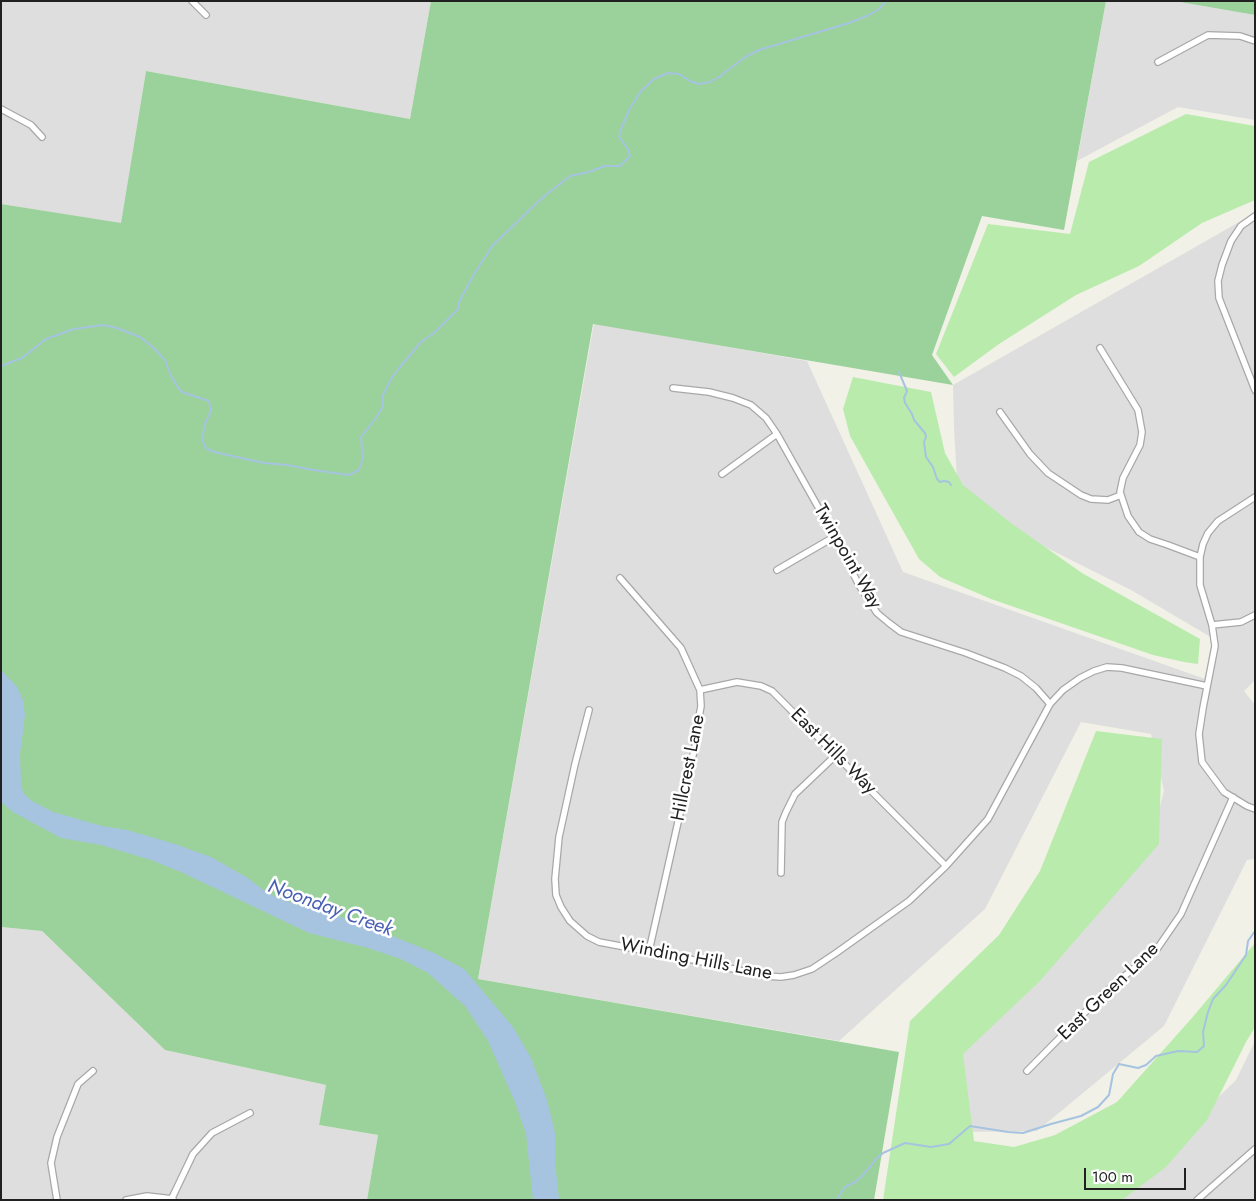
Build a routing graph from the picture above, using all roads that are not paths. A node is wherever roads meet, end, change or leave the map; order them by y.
1 (192, 1) edge
2 (206, 15) dead end
3 (1255, 41) edge
4 (1158, 62) dead end
5 (1, 109) edge
6 (42, 137) dead end
7 (1255, 216) edge
8 (1100, 348) dead end
9 (673, 388) dead end
10 (1255, 390) edge
11 (1000, 412) dead end
12 (778, 434) junction
13 (722, 474) dead end
14 (1121, 495) junction
15 (1255, 497) edge
16 (834, 537) junction
17 (1200, 557) junction
18 (777, 570) dead end
19 (620, 578) dead end
20 (1255, 615) edge
21 (1212, 625) junction
22 (1207, 686) junction
23 (700, 690) junction
24 (1050, 704) junction
25 (590, 710) dead end
26 (836, 755) junction
27 (1233, 798) junction
28 (1255, 809) edge
29 (946, 866) junction
30 (781, 874) dead end
31 (650, 951) junction
32 (93, 1071) dead end
33 (1027, 1072) dead end
34 (250, 1113) dead end
35 (1255, 1149) edge
36 (173, 1199) edge
37 (57, 1200) edge
38 (126, 1200) edge
39 (1197, 1200) edge

1 - 2 street
3 - 4 street
5 - 6 street
7 - 10 street
8 - 14 street
9 - 12 street, Twinpoint Way
11 - 14 street
12 - 13 street
12 - 16 street, Twinpoint Way
14 - 17 street
15 - 17 street
16 - 18 street
16 - 24 street, Twinpoint Way
17 - 21 street
19 - 23 street, Hillcrest Lane
20 - 21 street
21 - 22 street
22 - 24 street, Winding Hills Lane
22 - 27 street
23 - 26 street, East Hills Way
23 - 31 street, Hillcrest Lane
24 - 29 street, Winding Hills Lane
25 - 31 street, Winding Hills Lane
26 - 29 street, East Hills Way
26 - 30 street
27 - 28 street
27 - 33 street, East Green Lane
29 - 31 street, Winding Hills Lane
32 - 37 street
34 - 36 street
35 - 39 street
36 - 38 street

